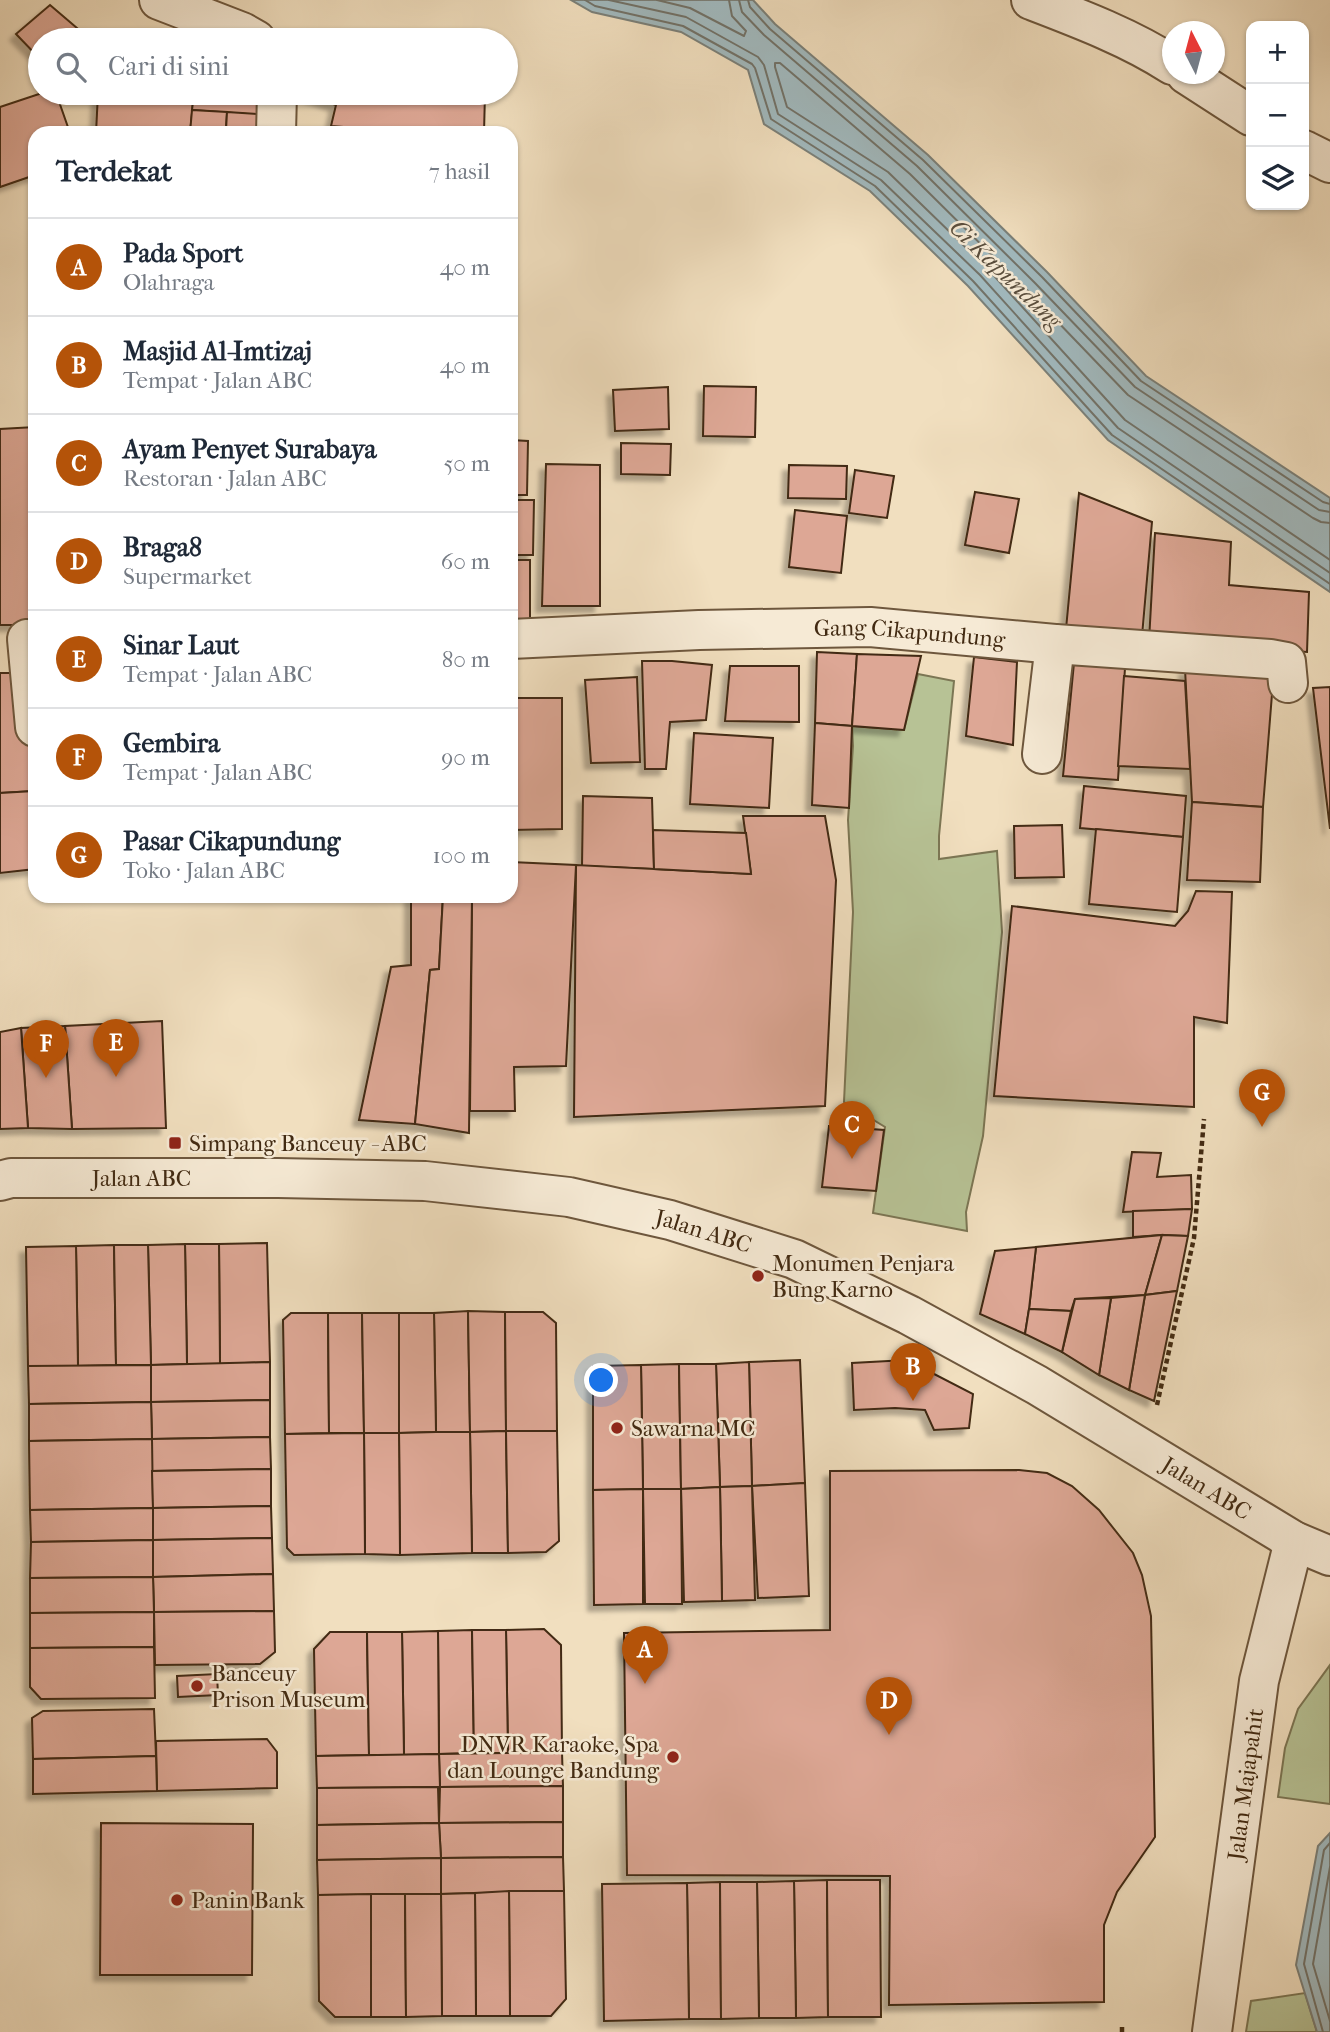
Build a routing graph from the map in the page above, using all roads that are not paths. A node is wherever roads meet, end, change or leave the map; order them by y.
1 (159, 0) edge
2 (1031, 0) edge
3 (232, 28) edge
4 (1162, 58) edge
5 (1201, 84) edge
6 (277, 105) edge
7 (1246, 113) edge
8 (276, 126) edge
9 (1309, 152) edge
10 (1330, 163) edge
11 (21, 639) edge
12 (518, 639) edge
13 (1055, 644) junction
14 (28, 683) edge
15 (1288, 683) dead end
16 (1042, 754) dead end
17 (0, 1181) edge
18 (1294, 1541) junction
19 (1330, 1556) edge
20 (1212, 2032) edge

1 - 3 street
2 - 4 street
5 - 7 street
6 - 8 street
9 - 10 street
11 - 14 street
12 - 13 street, Gang Cikapundung
13 - 15 street, Gang Cikapundung
13 - 16 street
17 - 18 street, Jalan ABC
18 - 19 street, Jalan ABC
18 - 20 street, Jalan Majapahit

